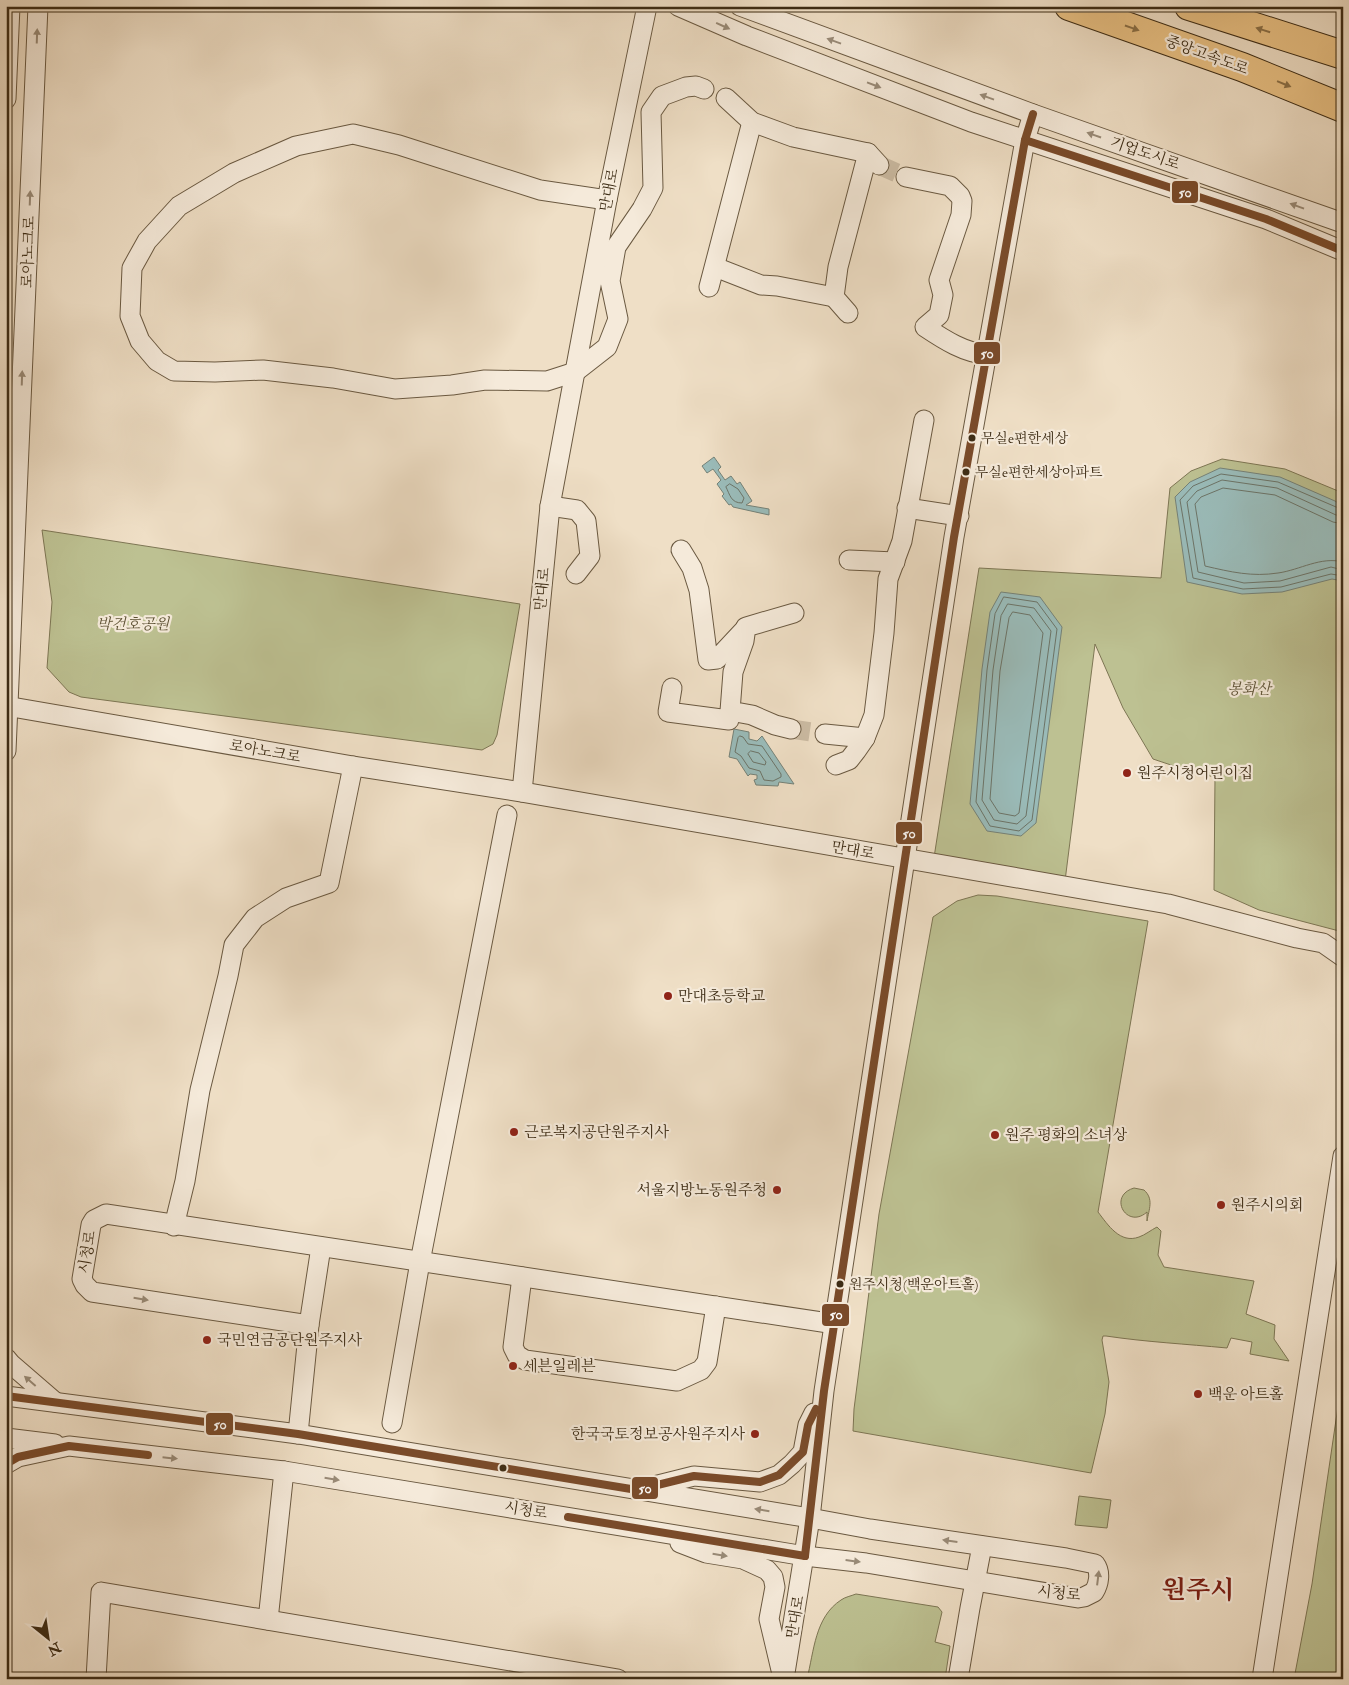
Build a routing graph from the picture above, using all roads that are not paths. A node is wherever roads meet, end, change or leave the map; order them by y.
1 (10, 6) edge
2 (38, 6) edge
3 (647, 6) edge
4 (678, 6) edge
5 (740, 6) edge
6 (1069, 6) edge
7 (1189, 6) edge
8 (1343, 55) edge
9 (704, 89) dead end
10 (726, 98) dead end
11 (6, 99) edge
12 (1343, 108) edge
13 (1033, 114) junction
14 (752, 122) junction
15 (1025, 140) junction
16 (906, 177) tunnel mouth
17 (607, 200) junction
18 (1343, 223) edge
19 (1343, 251) edge
20 (715, 267) junction
21 (709, 287) dead end
22 (834, 297) junction
23 (848, 313) dead end
24 (987, 354) junction
25 (576, 372) junction
26 (924, 420) dead end
27 (550, 506) junction
28 (907, 508) junction
29 (959, 516) junction
30 (681, 550) dead end
31 (848, 560) dead end
32 (895, 562) junction
33 (576, 574) dead end
34 (794, 613) dead end
35 (746, 627) junction
36 (672, 688) dead end
37 (7, 707) edge
38 (730, 711) junction
39 (791, 729) tunnel mouth
40 (825, 734) tunnel mouth
41 (865, 738) junction
42 (6, 751) edge
43 (836, 765) dead end
44 (353, 766) junction
45 (522, 792) junction
46 (508, 815) dead end
47 (905, 859) junction
48 (1343, 957) edge
49 (1343, 1156) edge
50 (174, 1226) junction
51 (321, 1247) junction
52 (420, 1262) junction
53 (522, 1277) junction
54 (716, 1306) junction
55 (834, 1324) junction
56 (309, 1326) junction
57 (6, 1358) edge
58 (824, 1391) junction
59 (6, 1396) edge
60 (55, 1402) junction
61 (392, 1423) dead end
62 (298, 1434) junction
63 (6, 1438) edge
64 (69, 1446) junction
65 (6, 1464) edge
66 (284, 1471) junction
67 (638, 1490) junction
68 (810, 1518) junction
69 (641, 1529) junction
70 (982, 1546) junction
71 (805, 1556) junction
72 (976, 1580) junction
73 (268, 1620) junction
74 (96, 1679) edge
75 (618, 1679) edge
76 (784, 1679) edge
77 (958, 1679) edge
78 (1262, 1679) edge

1 - 11 street
37 -> 2 street, 로아노크로
3 - 17 street, 만대로
4 -> 15 street
13 -> 5 street
6 -> 12 highway, 중앙고속도로
8 -> 7 highway
9 - 25 street
10 - 14 street
13 - 15 street
18 -> 13 street, 기업도시로
14 - 20 street
14 - 22 street
15 - 19 street, 기업도시로
15 - 24 street
16 - 24 street
17 - 25 street, 만대로
17 - 25 street
20 - 21 street
20 - 22 street
22 - 23 street
24 - 29 street
25 - 27 street, 만대로
26 - 28 street
27 - 33 street
27 - 45 street, 만대로
28 - 29 street
28 - 32 street
29 - 47 street
30 - 35 street
31 - 32 street
32 - 41 street
34 - 35 street
35 - 38 street
36 - 38 street
37 - 42 street, 로아노크로
37 - 44 street, 로아노크로
38 - 39 street
40 - 41 street
41 - 43 street
44 - 45 street, 로아노크로
44 - 50 street
45 - 47 street, 만대로
46 - 52 street
47 - 48 street, 만대로
47 - 55 street
49 - 78 street
50 - 51 street, 시청로
50 -> 56 street, 시청로
51 - 52 street, 시청로
51 - 56 street
52 - 53 street, 시청로
52 - 61 street
53 - 54 street, 시청로
53 - 54 street
54 - 55 street, 시청로
55 - 58 street
56 - 62 street
60 -> 57 street
58 - 67 street
58 - 68 street
59 - 60 street, 시청로
60 - 62 street, 시청로
62 - 67 street, 시청로
63 - 64 street
64 - 65 street
64 -> 66 street, 시청로
66 -> 69 street, 시청로
66 - 73 street
68 -> 67 street, 시청로
70 -> 68 street, 시청로
68 - 71 street, 만대로
69 - 71 street, 시청로
69 -> 76 street
70 - 72 street
72 -> 70 street, 시청로
71 -> 72 street, 시청로
71 - 76 street, 만대로
72 - 77 street
73 - 74 street
73 - 75 street

